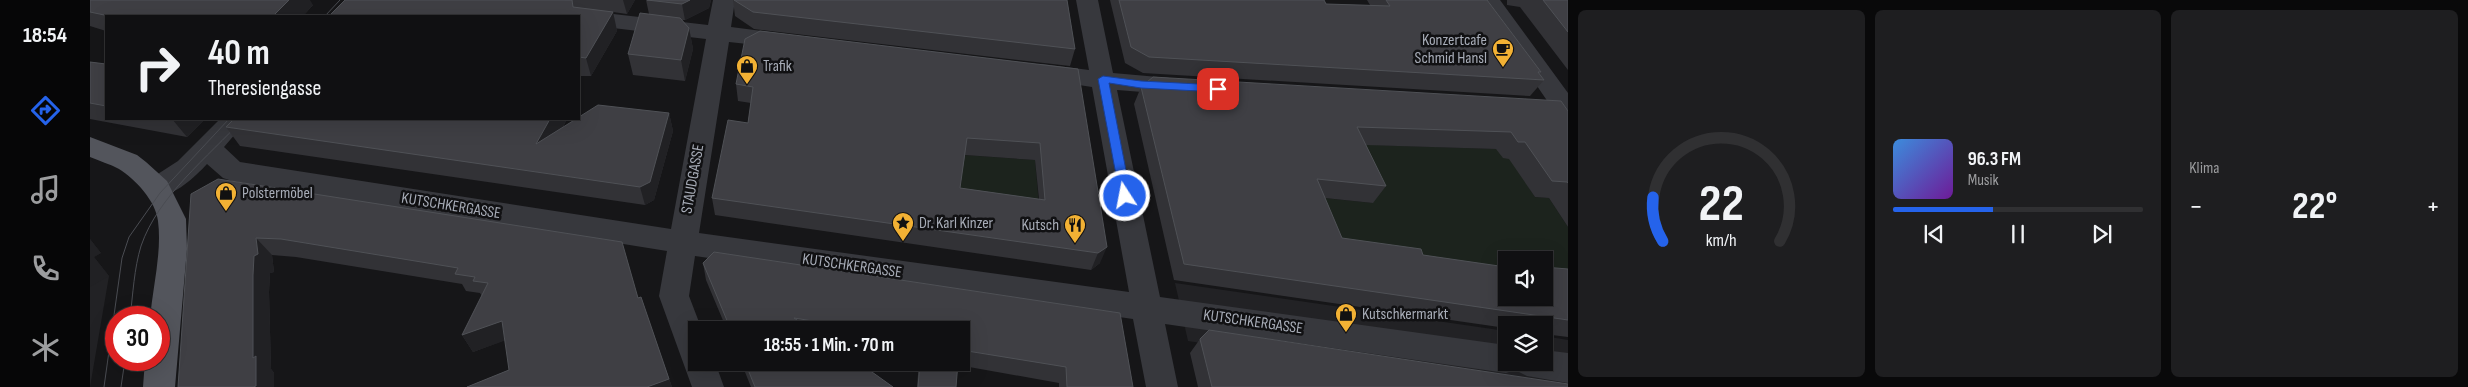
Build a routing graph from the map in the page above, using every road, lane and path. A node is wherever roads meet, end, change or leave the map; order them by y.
1 (724, 0) edge
2 (1088, 0) edge
3 (1489, 0) edge
4 (580, 17) edge
5 (717, 33) junction
6 (805, 43) edge
7 (1018, 69) edge
8 (1103, 79) junction
9 (1200, 88) edge
10 (1536, 107) edge
11 (1567, 110) edge
12 (234, 120) edge
13 (210, 146) junction
14 (90, 147) edge
15 (157, 188) junction
16 (682, 242) junction
17 (1147, 307) junction
18 (688, 334) edge
19 (1498, 358) edge
20 (702, 371) edge
21 (159, 387) edge
22 (708, 387) edge
23 (1162, 387) edge

1 - 5 street, STAUDGASSE
2 - 8 street
3 - 11 street
4 - 5 street
5 - 6 street
5 - 16 street, STAUDGASSE
7 - 8 street
8 - 9 street
8 - 17 street
10 - 11 street
12 - 13 street
13 - 15 street
13 - 16 street, KUTSCHKERGASSE
14 - 15 main road
15 - 21 main road
16 - 17 street, KUTSCHKERGASSE
16 - 18 street, STAUDGASSE
17 - 19 street, KUTSCHKERGASSE
17 - 23 street
20 - 22 street

